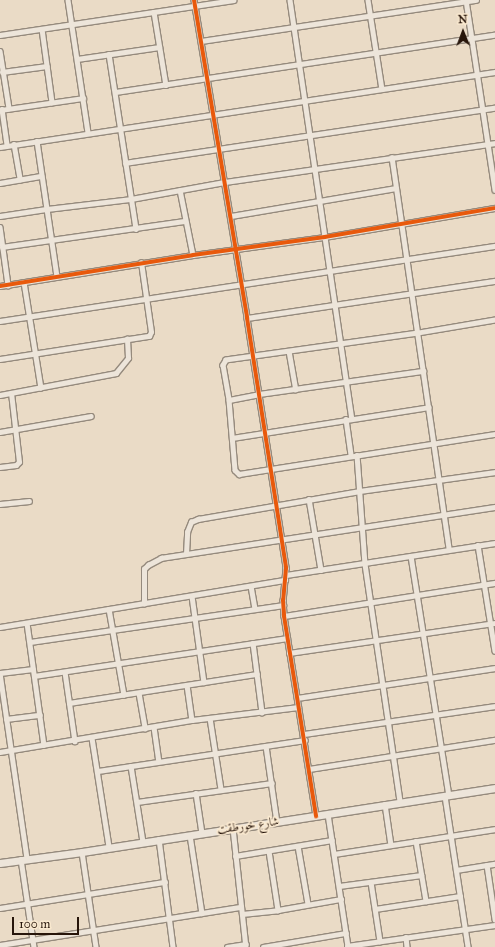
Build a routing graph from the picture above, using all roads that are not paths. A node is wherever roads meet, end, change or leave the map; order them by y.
1 (68, 0) edge
2 (194, 0) edge
3 (234, 0) edge
4 (290, 0) edge
5 (368, 0) edge
6 (476, 0) edge
7 (467, 1) edge
8 (195, 6) junction
9 (154, 12) junction
10 (370, 16) junction
11 (72, 25) junction
12 (294, 28) junction
13 (42, 29) junction
14 (0, 35) edge
15 (495, 35) edge
16 (473, 38) junction
17 (201, 41) junction
18 (159, 47) junction
19 (0, 51) edge
20 (376, 53) junction
21 (109, 54) junction
22 (77, 59) junction
23 (300, 65) junction
24 (47, 66) junction
25 (2, 72) edge
26 (495, 72) edge
27 (477, 75) junction
28 (207, 79) junction
29 (166, 85) junction
30 (382, 89) junction
31 (116, 92) junction
32 (83, 98) junction
33 (305, 100) junction
34 (52, 102) junction
35 (9, 108) junction
36 (495, 108) edge
37 (1, 109) edge
38 (483, 110) junction
39 (214, 114) junction
40 (121, 129) junction
41 (88, 133) junction
42 (310, 135) junction
43 (37, 141) junction
44 (495, 143) edge
45 (14, 144) junction
46 (489, 144) junction
47 (7, 146) junction
48 (0, 147) edge
49 (220, 148) junction
50 (392, 156) junction
51 (126, 163) junction
52 (314, 169) junction
53 (42, 176) junction
54 (20, 180) junction
55 (225, 182) junction
56 (0, 183) edge
57 (396, 188) junction
58 (180, 190) junction
59 (495, 190) edge
60 (131, 199) junction
61 (320, 202) junction
62 (495, 208) edge
63 (47, 209) junction
64 (0, 216) edge
65 (231, 216) junction
66 (185, 221) junction
67 (402, 224) junction
68 (0, 226) edge
69 (136, 229) junction
70 (325, 237) junction
71 (52, 242) junction
72 (495, 246) edge
73 (2, 247) junction
74 (236, 249) junction
75 (193, 255) junction
76 (406, 260) junction
77 (2, 263) edge
78 (141, 263) junction
79 (330, 272) junction
80 (57, 277) junction
81 (495, 281) edge
82 (24, 282) junction
83 (242, 284) junction
84 (8, 285) junction
85 (0, 286) edge
86 (411, 295) junction
87 (146, 299) junction
88 (335, 306) junction
89 (30, 317) junction
90 (248, 318) junction
91 (495, 320) edge
92 (0, 321) edge
93 (418, 333) junction
94 (127, 339) junction
95 (340, 344) junction
96 (289, 351) junction
97 (36, 353) junction
98 (254, 356) junction
99 (0, 359) edge
100 (423, 371) junction
101 (347, 382) junction
102 (41, 388) junction
103 (296, 389) junction
104 (11, 393) junction
105 (259, 394) junction
106 (0, 395) edge
107 (229, 400) junction
108 (429, 407) junction
109 (91, 416) dead end
110 (352, 418) junction
111 (346, 419) junction
112 (16, 430) junction
113 (0, 432) edge
114 (265, 432) junction
115 (495, 434) edge
116 (232, 438) junction
117 (433, 443) junction
118 (358, 455) junction
119 (351, 456) junction
120 (0, 468) edge
121 (270, 468) junction
122 (495, 472) edge
123 (439, 480) junction
124 (360, 491) junction
125 (309, 499) junction
126 (29, 501) dead end
127 (0, 504) edge
128 (276, 505) junction
129 (495, 507) edge
130 (444, 516) junction
131 (361, 528) junction
132 (315, 534) junction
133 (281, 540) junction
134 (495, 543) edge
135 (478, 545) junction
136 (449, 549) junction
137 (186, 554) junction
138 (411, 556) junction
139 (365, 564) junction
140 (321, 570) junction
141 (285, 577) junction
142 (495, 583) edge
143 (485, 584) junction
144 (251, 586) junction
145 (417, 595) junction
146 (192, 596) junction
147 (370, 602) junction
148 (144, 604) junction
149 (283, 605) junction
150 (255, 608) junction
151 (109, 609) junction
152 (284, 616) junction
153 (195, 617) junction
154 (27, 623) junction
155 (493, 623) edge
156 (0, 627) edge
157 (114, 630) junction
158 (423, 633) junction
159 (287, 638) junction
160 (376, 640) junction
161 (30, 642) junction
162 (252, 643) junction
163 (495, 651) edge
164 (200, 652) junction
165 (289, 653) junction
166 (118, 663) junction
167 (495, 668) edge
168 (34, 669) junction
169 (65, 672) junction
170 (0, 673) edge
171 (257, 674) junction
172 (34, 676) junction
173 (430, 677) junction
174 (0, 680) edge
175 (204, 682) junction
176 (382, 684) junction
177 (187, 685) junction
178 (139, 693) junction
179 (124, 695) junction
180 (296, 698) junction
181 (69, 703) junction
182 (495, 706) edge
183 (298, 707) junction
184 (262, 712) junction
185 (6, 714) junction
186 (436, 714) junction
187 (0, 715) edge
188 (40, 715) junction
189 (210, 718) junction
190 (6, 720) junction
191 (192, 720) junction
192 (388, 721) junction
193 (154, 727) junction
194 (145, 728) junction
195 (304, 734) junction
196 (92, 738) junction
197 (305, 740) junction
198 (495, 740) edge
199 (75, 741) junction
200 (44, 745) junction
201 (266, 746) junction
202 (441, 748) junction
203 (10, 751) junction
204 (0, 752) edge
205 (214, 753) junction
206 (393, 756) junction
207 (158, 761) junction
208 (131, 766) junction
209 (309, 768) junction
210 (98, 771) junction
211 (272, 783) junction
212 (495, 788) edge
213 (221, 789) junction
214 (196, 793) junction
215 (447, 796) junction
216 (137, 802) junction
217 (400, 802) junction
218 (385, 804) junction
219 (328, 814) junction
220 (316, 816) junction
221 (277, 822) junction
222 (233, 828) junction
223 (495, 829) edge
224 (202, 833) junction
225 (190, 835) junction
226 (451, 836) junction
227 (159, 839) junction
228 (332, 840) junction
229 (416, 841) junction
230 (143, 842) junction
231 (391, 845) junction
232 (298, 846) junction
233 (109, 847) junction
234 (270, 851) junction
235 (82, 852) junction
236 (334, 854) junction
237 (236, 856) junction
238 (24, 859) junction
239 (0, 862) edge
240 (495, 864) edge
241 (487, 865) junction
242 (456, 870) junction
243 (421, 875) junction
244 (165, 882) junction
245 (371, 882) junction
246 (339, 886) junction
247 (90, 894) junction
248 (460, 896) junction
249 (493, 896) edge
250 (341, 898) junction
251 (426, 901) junction
252 (28, 903) junction
253 (308, 904) junction
254 (241, 907) junction
255 (0, 908) edge
256 (375, 909) junction
257 (278, 910) junction
258 (202, 913) junction
259 (242, 914) junction
260 (169, 918) junction
261 (495, 919) edge
262 (495, 925) edge
263 (465, 929) junction
264 (94, 930) junction
265 (346, 933) junction
266 (406, 937) junction
267 (32, 940) junction
268 (299, 941) junction
269 (380, 941) junction
270 (0, 945) edge
271 (246, 945) edge
272 (348, 946) edge
273 (34, 947) edge
274 (96, 947) edge
275 (173, 947) edge
276 (227, 947) edge
277 (263, 947) edge
278 (300, 947) edge
279 (408, 947) edge
280 (468, 947) edge

1 - 11 street
2 - 8 street
3 - 8 street
4 - 12 street
5 - 10 street
6 - 7 street
7 - 10 street
7 - 16 street
8 - 9 street
8 - 17 street
9 - 11 street
9 - 18 street
10 - 12 street
10 - 20 street
11 - 13 street
11 - 22 street
12 - 17 street
12 - 23 street
13 - 14 street
13 - 24 street
15 - 16 street
16 - 20 street
16 - 27 street
17 - 28 street
18 - 21 street
18 - 29 street
19 - 25 street
20 - 23 street
20 - 30 street
21 - 22 street
21 - 31 street
22 - 32 street
23 - 28 street
23 - 33 street
24 - 25 street
24 - 34 street
25 - 35 street
26 - 27 street
27 - 30 street
27 - 38 street
28 - 29 street
28 - 39 street
29 - 31 street
30 - 33 street
31 - 40 street
32 - 34 street
32 - 41 street
33 - 39 street
33 - 42 street
34 - 35 street
35 - 37 street
36 - 38 street
37 - 47 street
38 - 42 street
38 - 46 street
39 - 40 street
39 - 49 street
40 - 41 street
40 - 51 street
41 - 43 street
42 - 49 street
42 - 52 street
43 - 45 street
43 - 53 street
44 - 46 street
45 - 47 street
45 - 54 street
46 - 50 street
46 - 59 street
47 - 48 street
49 - 51 street
49 - 55 street
50 - 52 street
50 - 57 street
51 - 60 street
52 - 55 street
52 - 61 street
53 - 54 street
53 - 63 street
54 - 56 street
55 - 58 street
55 - 65 street
57 - 61 street
57 - 67 street
58 - 60 street
58 - 66 street
60 - 63 street
60 - 69 street
61 - 65 street
61 - 70 street
62 - 67 street
63 - 64 street
63 - 71 street
65 - 74 street
66 - 69 street
66 - 75 street
67 - 70 street
67 - 76 street
68 - 73 street
69 - 71 street
70 - 74 street
70 - 79 street
71 - 73 street
71 - 80 street
72 - 76 street
73 - 77 street
74 - 75 street
74 - 83 street
75 - 78 street
76 - 79 street
76 - 86 street
77 - 84 street
78 - 80 street
78 - 87 street
79 - 83 street
79 - 88 street
80 - 82 street
81 - 86 street
82 - 84 street
82 - 89 street
83 - 87 street
83 - 90 street
84 - 85 street
86 - 88 street
86 - 93 street
87 - 89 street
87 - 94 street
88 - 90 street
88 - 95 street
89 - 92 street
89 - 97 street
90 - 98 street
91 - 93 street
93 - 95 street
93 - 100 street
94 - 97 street
94 - 102 street
95 - 96 street
95 - 101 street
96 - 98 street
96 - 103 street
97 - 99 street
97 - 102 street
98 - 105 street
98 - 107 street
100 - 101 street
100 - 108 street
101 - 103 street
101 - 110 street
102 - 104 street
103 - 105 street
104 - 106 street
104 - 112 street
105 - 107 street
105 - 114 street
107 - 116 street
108 - 110 street
108 - 117 street
109 - 112 street
110 - 111 street
111 - 114 street
111 - 119 street
112 - 113 street
112 - 120 street
114 - 116 street
114 - 121 street
115 - 117 street
116 - 121 street
117 - 118 street
117 - 123 street
118 - 119 street
118 - 124 street
119 - 121 street
121 - 128 street
122 - 123 street
123 - 124 street
123 - 130 street
124 - 125 street
124 - 131 street
125 - 128 street
125 - 132 street
126 - 127 street
128 - 133 street
128 - 137 street
129 - 130 street
130 - 131 street
130 - 136 street
131 - 132 street
131 - 139 street
132 - 133 street
132 - 140 street
133 - 137 street
133 - 141 street
134 - 135 street
135 - 136 street
135 - 143 street
136 - 138 street
137 - 148 street
138 - 139 street
138 - 145 street
139 - 140 street
139 - 147 street
140 - 141 street
141 - 144 street
141 - 149 street
142 - 143 street
143 - 145 street
143 - 155 street
144 - 146 street
144 - 150 street
145 - 147 street
145 - 158 street
146 - 148 street
146 - 153 street
147 - 152 street
147 - 160 street
148 - 151 street
149 - 150 street
149 - 152 street
150 - 153 street
151 - 154 street
151 - 157 street
152 - 159 street
153 - 157 street
153 - 164 street
154 - 156 street
154 - 161 street
155 - 158 street
155 - 163 street
157 - 161 street
157 - 166 street
158 - 160 street
158 - 173 street
159 - 162 street
159 - 165 street
160 - 165 street
160 - 176 street
161 - 168 street
162 - 164 street
162 - 171 street
164 - 166 street
164 - 175 street
165 - 180 street
166 - 169 street
166 - 179 street
167 - 173 street
168 - 170 street
168 - 172 street
169 - 172 street
169 - 181 street
170 - 174 street
171 - 175 street
171 - 184 street
172 - 188 street
173 - 176 street
173 - 186 street
174 - 185 street
175 - 177 street
176 - 180 street
176 - 192 street
177 - 178 street
177 - 191 street
178 - 179 street
178 - 194 street
179 - 181 street
180 - 183 street
181 - 199 street
182 - 186 street
183 - 184 street
183 - 195 street
184 - 189 street
185 - 187 street
185 - 190 street
186 - 192 street
186 - 202 street
188 - 190 street
188 - 200 street
189 - 191 street
189 - 205 street
190 - 203 street
191 - 193 street
192 - 195 street
192 - 206 street
193 - 194 street
193 - 207 street
194 - 196 street
195 - 197 street
196 - 199 street
196 - 210 street
197 - 201 street
197 - 209 street
198 - 202 street
199 - 200 street
200 - 203 street
201 - 205 street
201 - 211 street
202 - 206 street
202 - 215 street
203 - 204 street
203 - 238 street
205 - 207 street
205 - 213 street
206 - 209 street
206 - 217 street
207 - 208 street
208 - 210 street
208 - 216 street
209 - 220 street
210 - 233 street
211 - 213 street
211 - 221 street
212 - 215 street, شارع خورطقت
213 - 214 street
214 - 216 street
214 - 224 street
215 - 217 street, شارع خورطقت
215 - 226 street
216 - 230 street
217 - 218 street, شارع خورطقت
218 - 219 street, شارع خورطقت
218 - 231 street
219 - 220 street, شارع خورطقت
219 - 228 street
220 - 221 street, شارع خورطقت
221 - 222 street, شارع خورطقت
222 - 224 street, شارع خورطقت
222 - 237 street
223 - 226 street
224 - 225 street, شارع خورطقت
225 - 227 street, شارع خورطقت
225 - 258 street
226 - 229 street
226 - 242 street
227 - 230 street, شارع خورطقت
227 - 244 street
228 - 232 street
228 - 236 street
229 - 231 street
229 - 243 street
230 - 233 street, شارع خورطقت
231 - 236 street
232 - 234 street
232 - 253 street
233 - 235 street, شارع خورطقت
234 - 237 street
234 - 257 street
235 - 238 street, شارع خورطقت
235 - 247 street
236 - 246 street
237 - 254 street
238 - 239 street, شارع خورطقت
238 - 252 street
240 - 241 street
241 - 242 street
241 - 249 street
242 - 248 street
243 - 245 street
243 - 251 street
244 - 247 street
244 - 260 street
245 - 246 street
245 - 256 street
246 - 250 street
247 - 252 street
247 - 264 street
248 - 251 street
248 - 263 street
249 - 261 street
250 - 253 street
250 - 265 street
251 - 256 street
252 - 255 street
252 - 267 street
253 - 257 street
254 - 258 street
254 - 259 street
256 - 269 street
257 - 259 street
258 - 260 street
259 - 271 street
260 - 264 street
260 - 275 street
262 - 263 street
263 - 266 street
263 - 280 street
264 - 267 street
264 - 274 street
265 - 268 street
265 - 272 street
266 - 269 street
266 - 279 street
267 - 270 street
267 - 273 street
268 - 277 street
268 - 278 street
269 - 272 street
271 - 276 street

